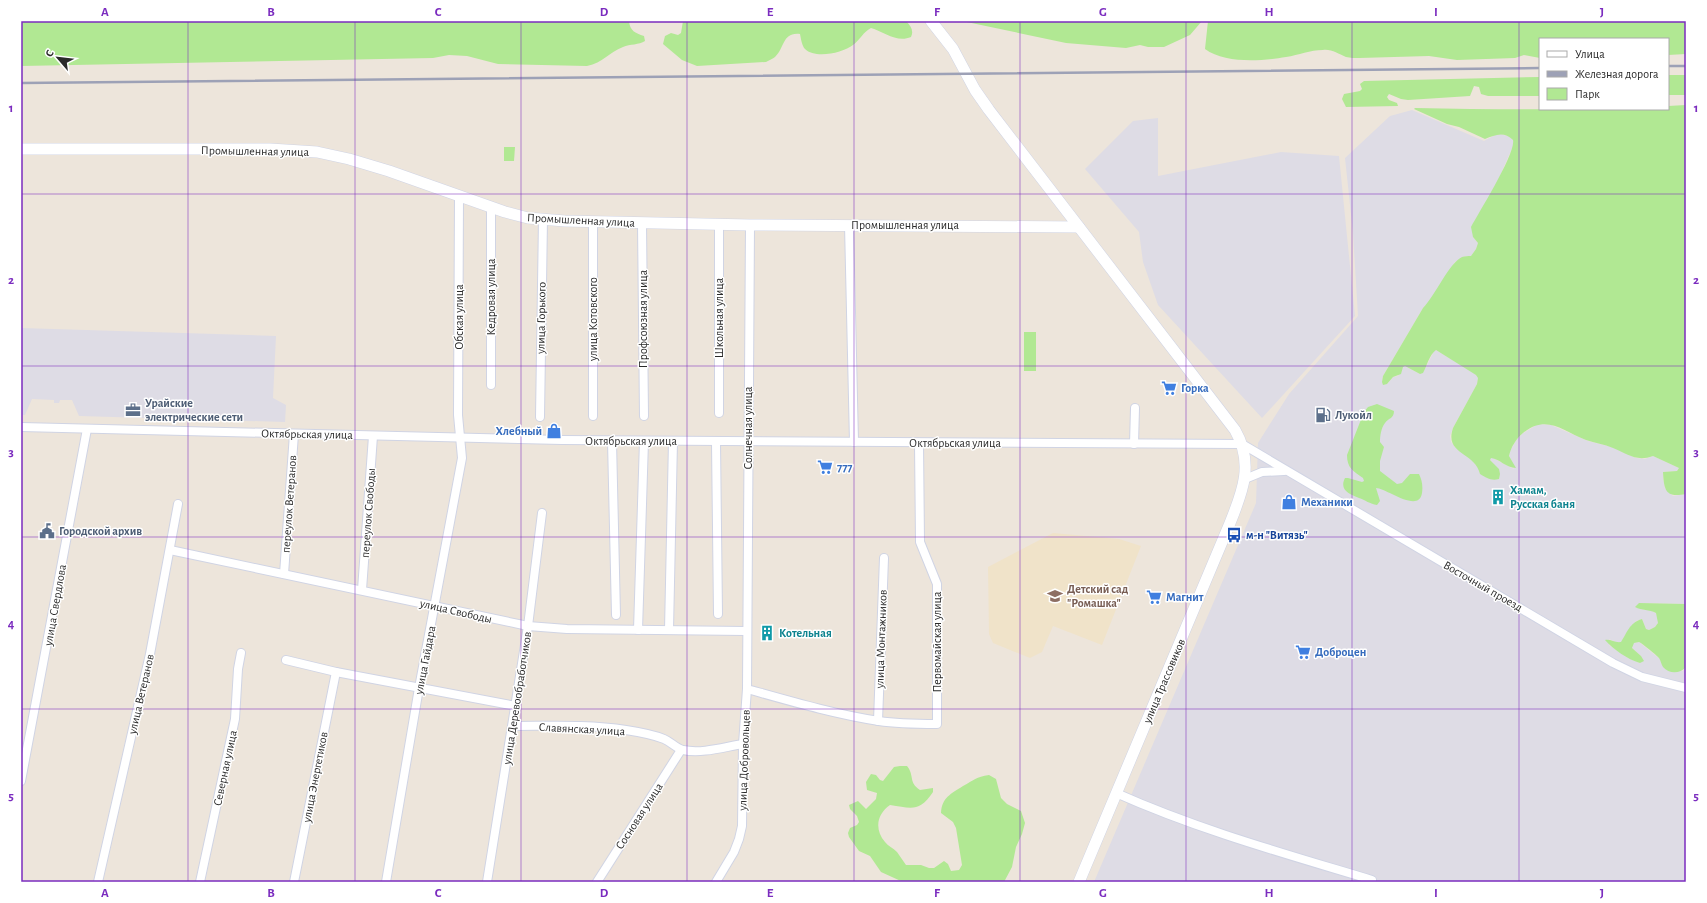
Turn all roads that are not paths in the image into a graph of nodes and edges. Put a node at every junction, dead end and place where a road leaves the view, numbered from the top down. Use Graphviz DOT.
graph roads {
  1 [pos="931,21"];
  2 [pos="21,149"];
  3 [pos="459,197"];
  4 [pos="491,208"];
  5 [pos="543,219"];
  6 [pos="593,222"];
  7 [pos="642,223"];
  8 [pos="719,224"];
  9 [pos="750,225"];
  10 [pos="849,225"];
  11 [pos="1079,227"];
  12 [pos="491,385"];
  13 [pos="1135,408"];
  14 [pos="719,413"];
  15 [pos="593,416"];
  16 [pos="644,416"];
  17 [pos="540,417"];
  18 [pos="21,427"];
  19 [pos="87,429"];
  20 [pos="294,434"];
  21 [pos="373,436"];
  22 [pos="461,438"];
  23 [pos="612,441"];
  24 [pos="644,441"];
  25 [pos="673,441"];
  26 [pos="716,442"];
  27 [pos="748,442"];
  28 [pos="854,442"];
  29 [pos="920,443"];
  30 [pos="1134,444"];
  31 [pos="1242,444"];
  32 [pos="1285,471"];
  33 [pos="1245,479"];
  34 [pos="178,504"];
  35 [pos="542,513"];
  36 [pos="170,550"];
  37 [pos="884,558"];
  38 [pos="284,574"];
  39 [pos="362,590"];
  40 [pos="435,605"];
  41 [pos="718,614"];
  42 [pos="616,615"];
  43 [pos="528,626"];
  44 [pos="638,630"];
  45 [pos="669,630"];
  46 [pos="746,631"];
  47 [pos="241,653"];
  48 [pos="286,660"];
  49 [pos="336,672"];
  50 [pos="419,688"];
  51 [pos="1686,688"];
  52 [pos="747,689"];
  53 [pos="516,706"];
  54 [pos="878,721"];
  55 [pos="513,726"];
  56 [pos="743,744"];
  57 [pos="681,750"];
  58 [pos="21,781"];
  59 [pos="1116,794"];
  60 [pos="1372,880"];
  61 [pos="98,882"];
  62 [pos="200,882"];
  63 [pos="294,882"];
  64 [pos="386,882"];
  65 [pos="487,882"];
  66 [pos="596,882"];
  67 [pos="716,882"];
  68 [pos="1079,882"];
  1 -- 11 [label="street"];
  2 -- 3 [label="street, Промышленная улица"];
  3 -- 4 [label="street, Промышленная улица"];
  3 -- 22 [label="street, Обская улица"];
  4 -- 5 [label="street, Промышленная улица"];
  4 -- 12 [label="street, Кедровая улица"];
  5 -- 6 [label="street, Промышленная улица"];
  5 -- 17 [label="street, улица Горького"];
  6 -- 7 [label="street, Промышленная улица"];
  6 -- 15 [label="street, улица Котовского"];
  7 -- 8 [label="street, Промышленная улица"];
  7 -- 16 [label="street, Профсоюзная улица"];
  8 -- 9 [label="street, Промышленная улица"];
  8 -- 14 [label="street, Школьная улица"];
  9 -- 10 [label="street, Промышленная улица"];
  9 -- 27 [label="street, Солнечная улица"];
  10 -- 11 [label="street, Промышленная улица"];
  10 -- 28 [label="street"];
  11 -- 31 [label="street"];
  13 -- 30 [label="street"];
  18 -- 19 [label="street, Октябрьская улица"];
  19 -- 20 [label="street, Октябрьская улица"];
  19 -- 58 [label="street, улица Свердлова"];
  20 -- 21 [label="street, Октябрьская улица"];
  20 -- 38 [label="street, переулок Ветеранов"];
  21 -- 22 [label="street, Октябрьская улица"];
  21 -- 39 [label="street, переулок Свободы"];
  22 -- 23 [label="street, Октябрьская улица"];
  22 -- 40 [label="street, улица Гайдара"];
  23 -- 24 [label="street, Октябрьская улица"];
  23 -- 42 [label="street"];
  24 -- 25 [label="street, Октябрьская улица"];
  24 -- 44 [label="street"];
  25 -- 26 [label="street, Октябрьская улица"];
  25 -- 45 [label="street"];
  26 -- 27 [label="street, Октябрьская улица"];
  26 -- 41 [label="street"];
  27 -- 28 [label="street, Октябрьская улица"];
  27 -- 46 [label="street, Солнечная улица"];
  28 -- 29 [label="street, Октябрьская улица"];
  29 -- 30 [label="street, Октябрьская улица"];
  29 -- 54 [label="street, Первомайская улица"];
  30 -- 31 [label="street, Октябрьская улица"];
  31 -- 32 [label="street, Восточный проезд"];
  31 -- 33 [label="street, улица Трассовиков"];
  32 -- 33 [label="street"];
  32 -- 51 [label="street, Восточный проезд"];
  33 -- 59 [label="street, улица Трассовиков"];
  34 -- 36 [label="street, улица Ветеранов"];
  35 -- 43 [label="street, улица Деревообработчиков"];
  36 -- 38 [label="street, улица Свободы"];
  36 -- 61 [label="street, улица Ветеранов"];
  37 -- 54 [label="street, улица Монтажников"];
  38 -- 39 [label="street, улица Свободы"];
  39 -- 40 [label="street, улица Свободы"];
  40 -- 43 [label="street, улица Свободы"];
  40 -- 50 [label="street, улица Гайдара"];
  43 -- 44 [label="street, улица Свободы"];
  43 -- 53 [label="street, улица Деревообработчиков"];
  44 -- 45 [label="street, улица Свободы"];
  45 -- 46 [label="street, улица Свободы"];
  46 -- 52 [label="street, улица Добровольцев"];
  47 -- 62 [label="street, Северная улица"];
  48 -- 49 [label="street"];
  49 -- 50 [label="street"];
  49 -- 63 [label="street, улица Энергетиков"];
  50 -- 53 [label="street"];
  50 -- 64 [label="street, улица Гайдара"];
  52 -- 54 [label="street"];
  52 -- 56 [label="street, улица Добровольцев"];
  53 -- 55 [label="street, улица Деревообработчиков"];
  55 -- 57 [label="street, Славянская улица"];
  55 -- 65 [label="street, улица Деревообработчиков"];
  56 -- 57 [label="street"];
  56 -- 67 [label="street, улица Добровольцев"];
  57 -- 66 [label="street, Сосновая улица"];
  59 -- 60 [label="street"];
  59 -- 68 [label="street, улица Трассовиков"];
}
